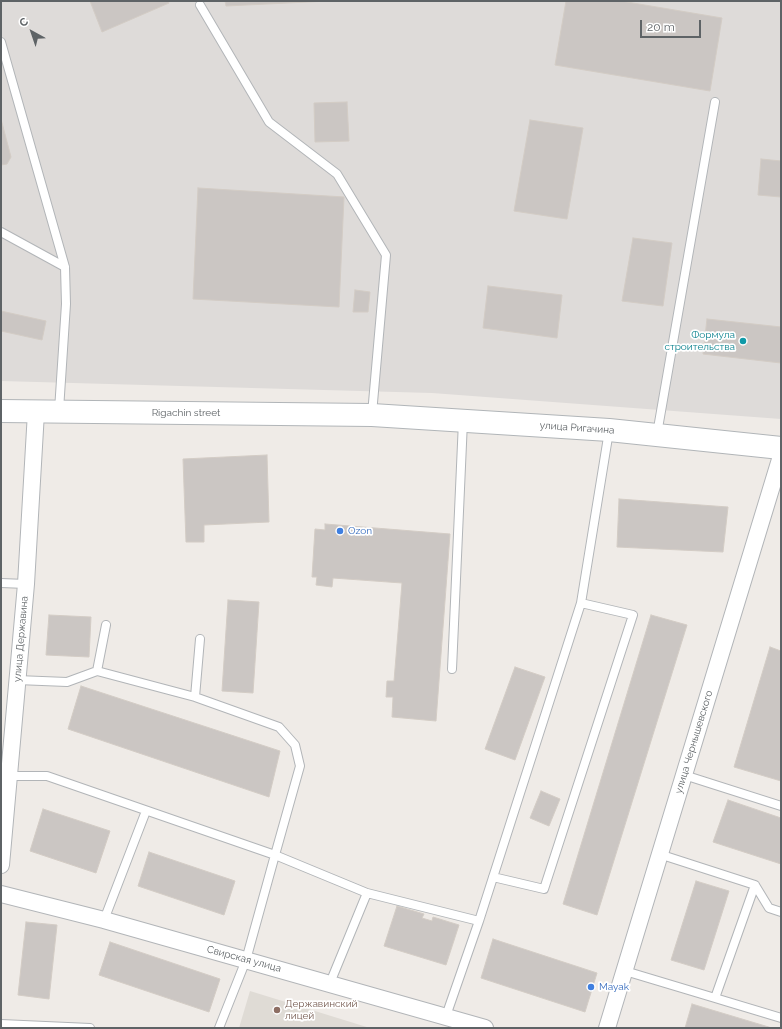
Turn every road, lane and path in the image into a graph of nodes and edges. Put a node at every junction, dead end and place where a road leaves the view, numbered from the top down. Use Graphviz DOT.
graph roads {
  1 [pos="200,5"];
  2 [pos="1,42"];
  3 [pos="715,102"];
  4 [pos="1,232"];
  5 [pos="65,267"];
  6 [pos="1,411"];
  7 [pos="36,412"];
  8 [pos="58,413"];
  9 [pos="372,415"];
  10 [pos="463,421"];
  11 [pos="609,430"];
  12 [pos="656,435"];
  13 [pos="781,448"];
  14 [pos="781,456"];
  15 [pos="1,583"];
  16 [pos="26,584"];
  17 [pos="581,603"];
  18 [pos="106,624"];
  19 [pos="200,639"];
  20 [pos="452,669"];
  21 [pos="97,671"];
  22 [pos="17,680"];
  23 [pos="195,697"];
  24 [pos="684,775"];
  25 [pos="9,776"];
  26 [pos="4,792"];
  27 [pos="781,806"];
  28 [pos="146,811"];
  29 [pos="659,854"];
  30 [pos="275,855"];
  31 [pos="1,865"];
  32 [pos="493,877"];
  33 [pos="755,885"];
  34 [pos="367,893"];
  35 [pos="1,894"];
  36 [pos="781,912"];
  37 [pos="104,920"];
  38 [pos="479,921"];
  39 [pos="246,960"];
  40 [pos="625,971"];
  41 [pos="330,983"];
  42 [pos="715,998"];
  43 [pos="446,1016"];
  44 [pos="781,1018"];
  45 [pos="1,1024"];
  46 [pos="85,1028"];
  47 [pos="219,1028"];
  48 [pos="485,1028"];
  49 [pos="607,1028"];
  1 -- 9 [label="lane"];
  2 -- 5 [label="lane"];
  3 -- 12 [label="lane"];
  4 -- 5 [label="lane"];
  5 -- 8 [label="lane"];
  6 -- 7 [label="main road, Rigachin street"];
  7 -- 8 [label="main road, Rigachin street"];
  7 -- 16 [label="street, улица Державина"];
  8 -- 9 [label="main road, Rigachin street"];
  9 -- 10 [label="main road, улица Ригачина"];
  10 -- 11 [label="main road, улица Ригачина"];
  10 -- 20 [label="lane"];
  11 -- 12 [label="main road, улица Ригачина"];
  11 -- 17 [label="lane"];
  12 -- 13 [label="main road, улица Ригачина"];
  14 -- 24 [label="street, улица Чернышевского"];
  15 -- 16 [label="lane"];
  16 -- 22 [label="street, улица Державина"];
  17 -- 32 [label="lane"];
  17 -- 32 [label="lane"];
  18 -- 21 [label="lane"];
  19 -- 23 [label="lane"];
  21 -- 22 [label="lane"];
  21 -- 23 [label="lane"];
  22 -- 25 [label="street, улица Державина"];
  23 -- 30 [label="lane"];
  24 -- 27 [label="lane"];
  24 -- 29 [label="street, улица Чернышевского"];
  25 -- 26 [label="street, улица Державина"];
  25 -- 28 [label="lane"];
  26 -- 31 [label="street, улица Державина"];
  28 -- 30 [label="lane"];
  28 -- 37 [label="lane"];
  29 -- 33 [label="lane"];
  29 -- 40 [label="street, улица Чернышевского"];
  30 -- 34 [label="lane"];
  30 -- 39 [label="lane"];
  32 -- 38 [label="lane"];
  33 -- 36 [label="lane"];
  33 -- 42 [label="lane"];
  34 -- 38 [label="lane"];
  34 -- 41 [label="lane"];
  35 -- 37 [label="street, Свирская улица"];
  37 -- 39 [label="street, Свирская улица"];
  38 -- 43 [label="lane"];
  39 -- 41 [label="street, Свирская улица"];
  39 -- 47 [label="lane"];
  40 -- 42 [label="lane"];
  40 -- 49 [label="street, улица Чернышевского"];
  41 -- 43 [label="street, Свирская улица"];
  42 -- 44 [label="lane"];
  43 -- 48 [label="street, Свирская улица"];
  45 -- 46 [label="lane"];
}
